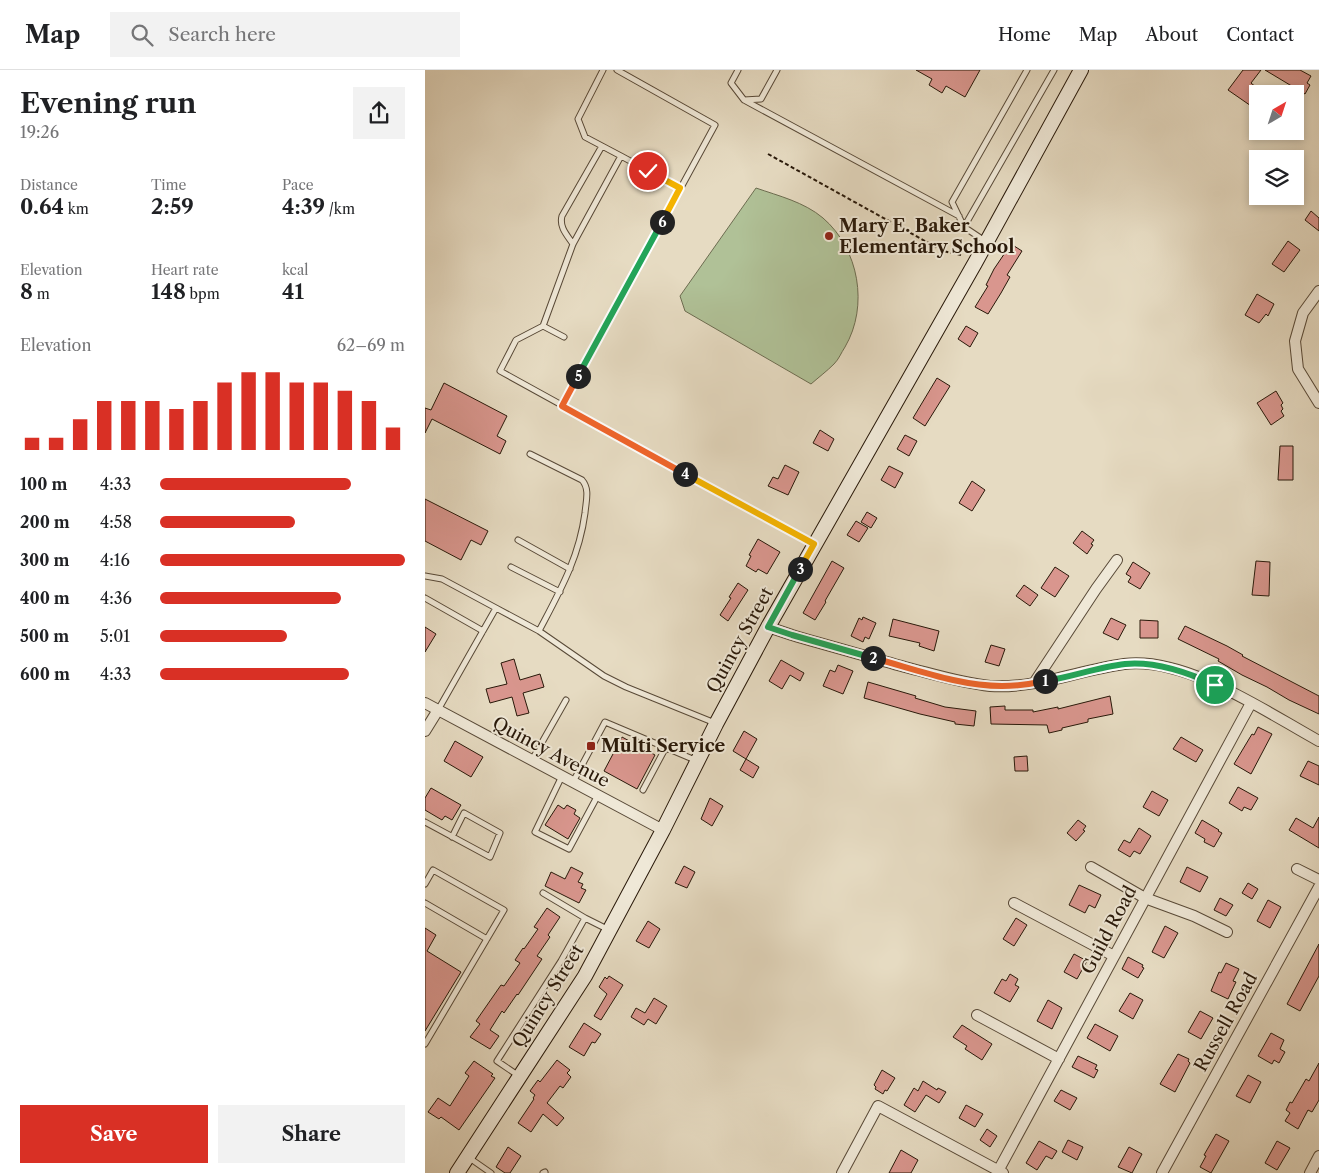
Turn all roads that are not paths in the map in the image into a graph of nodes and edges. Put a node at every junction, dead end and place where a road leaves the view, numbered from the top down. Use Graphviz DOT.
graph roads {
  1 [pos="603,70"];
  2 [pos="617,70"];
  3 [pos="738,70"];
  4 [pos="777,70"];
  5 [pos="1027,70"];
  6 [pos="1054,70"];
  7 [pos="1081,70"];
  8 [pos="744,100"];
  9 [pos="602,146"];
  10 [pos="621,156"];
  11 [pos="680,188"];
  12 [pos="959,216"];
  13 [pos="964,228"];
  14 [pos="987,242"];
  15 [pos="573,244"];
  16 [pos="1319,291"];
  17 [pos="543,326"];
  18 [pos="564,337"];
  19 [pos="1319,403"];
  20 [pos="562,406"];
  21 [pos="530,454"];
  22 [pos="518,540"];
  23 [pos="814,544"];
  24 [pos="1117,560"];
  25 [pos="511,567"];
  26 [pos="571,569"];
  27 [pos="425,576"];
  28 [pos="560,592"];
  29 [pos="425,598"];
  30 [pos="496,608"];
  31 [pos="768,627"];
  32 [pos="483,631"];
  33 [pos="539,631"];
  34 [pos="1034,683"];
  35 [pos="566,700"];
  36 [pos="425,703"];
  37 [pos="1251,703"];
  38 [pos="438,710"];
  39 [pos="716,724"];
  40 [pos="425,731"];
  41 [pos="1319,741"];
  42 [pos="666,747"];
  43 [pos="532,760"];
  44 [pos="697,761"];
  45 [pos="562,776"];
  46 [pos="573,782"];
  47 [pos="643,790"];
  48 [pos="598,795"];
  49 [pos="425,822"];
  50 [pos="663,830"];
  51 [pos="452,837"];
  52 [pos="1091,867"];
  53 [pos="1297,869"];
  54 [pos="1319,880"];
  55 [pos="425,884"];
  56 [pos="1319,887"];
  57 [pos="543,894"];
  58 [pos="1145,898"];
  59 [pos="425,903"];
  60 [pos="1014,903"];
  61 [pos="585,918"];
  62 [pos="610,930"];
  63 [pos="1227,932"];
  64 [pos="487,939"];
  65 [pos="1114,956"];
  66 [pos="977,1015"];
  67 [pos="425,1044"];
  68 [pos="1059,1059"];
  69 [pos="520,1077"];
  70 [pos="1319,1156"];
  71 [pos="467,1157"];
  72 [pos="1000,1172"];
  73 [pos="457,1173"];
  74 [pos="491,1173"];
  75 [pos="842,1173"];
  76 [pos="1162,1173"];
  77 [pos="1310,1173"];
  1 -- 9 [label="lane"];
  2 -- 11 [label="lane"];
  3 -- 8 [label="lane"];
  4 -- 8 [label="lane"];
  5 -- 12 [label="lane"];
  6 -- 13 [label="lane"];
  7 -- 14 [label="main road, Quincy Street"];
  8 -- 12 [label="lane"];
  9 -- 10 [label="lane"];
  9 -- 15 [label="lane"];
  10 -- 11 [label="lane"];
  10 -- 15 [label="lane"];
  11 -- 20 [label="lane"];
  12 -- 13 [label="lane"];
  13 -- 14 [label="lane"];
  14 -- 23 [label="main road, Quincy Street"];
  15 -- 17 [label="lane"];
  16 -- 19 [label="street"];
  17 -- 18 [label="lane"];
  17 -- 20 [label="lane"];
  20 -- 23 [label="lane"];
  21 -- 26 [label="lane"];
  22 -- 26 [label="lane"];
  23 -- 31 [label="main road, Quincy Street"];
  24 -- 34 [label="street"];
  25 -- 28 [label="lane"];
  26 -- 28 [label="lane"];
  27 -- 30 [label="lane"];
  28 -- 33 [label="lane"];
  29 -- 32 [label="lane"];
  30 -- 32 [label="lane"];
  30 -- 33 [label="lane"];
  31 -- 34 [label="street"];
  31 -- 39 [label="main road, Quincy Street"];
  32 -- 38 [label="lane"];
  33 -- 39 [label="lane"];
  34 -- 37 [label="street"];
  35 -- 43 [label="lane"];
  36 -- 38 [label="street, Quincy Avenue"];
  37 -- 41 [label="street"];
  37 -- 58 [label="street, Guild Road"];
  38 -- 40 [label="street"];
  38 -- 43 [label="street, Quincy Avenue"];
  39 -- 44 [label="main road, Quincy Street"];
  42 -- 44 [label="lane"];
  42 -- 46 [label="lane"];
  42 -- 47 [label="lane"];
  43 -- 45 [label="street, Quincy Avenue"];
  44 -- 50 [label="main road, Quincy Street"];
  45 -- 46 [label="street, Quincy Avenue"];
  45 -- 48 [label="lane"];
  46 -- 48 [label="street, Quincy Avenue"];
  48 -- 50 [label="street, Quincy Avenue"];
  49 -- 51 [label="lane"];
  50 -- 62 [label="main road, Quincy Street"];
  51 -- 51 [label="lane"];
  52 -- 58 [label="street"];
  53 -- 54 [label="street"];
  55 -- 64 [label="lane"];
  56 -- 76 [label="street, Russell Road"];
  57 -- 61 [label="lane"];
  58 -- 63 [label="street"];
  58 -- 65 [label="street, Guild Road"];
  59 -- 64 [label="lane"];
  60 -- 65 [label="street"];
  61 -- 62 [label="lane"];
  61 -- 69 [label="lane"];
  62 -- 69 [label="main road, Quincy Street"];
  64 -- 67 [label="lane"];
  65 -- 68 [label="street, Guild Road"];
  66 -- 68 [label="street"];
  68 -- 72 [label="street, Guild Road"];
  69 -- 71 [label="main road, Quincy Street"];
  70 -- 77 [label="street"];
  71 -- 73 [label="main road, Quincy Street"];
  71 -- 74 [label="lane"];
  72 -- 75 [label="street"];
}
